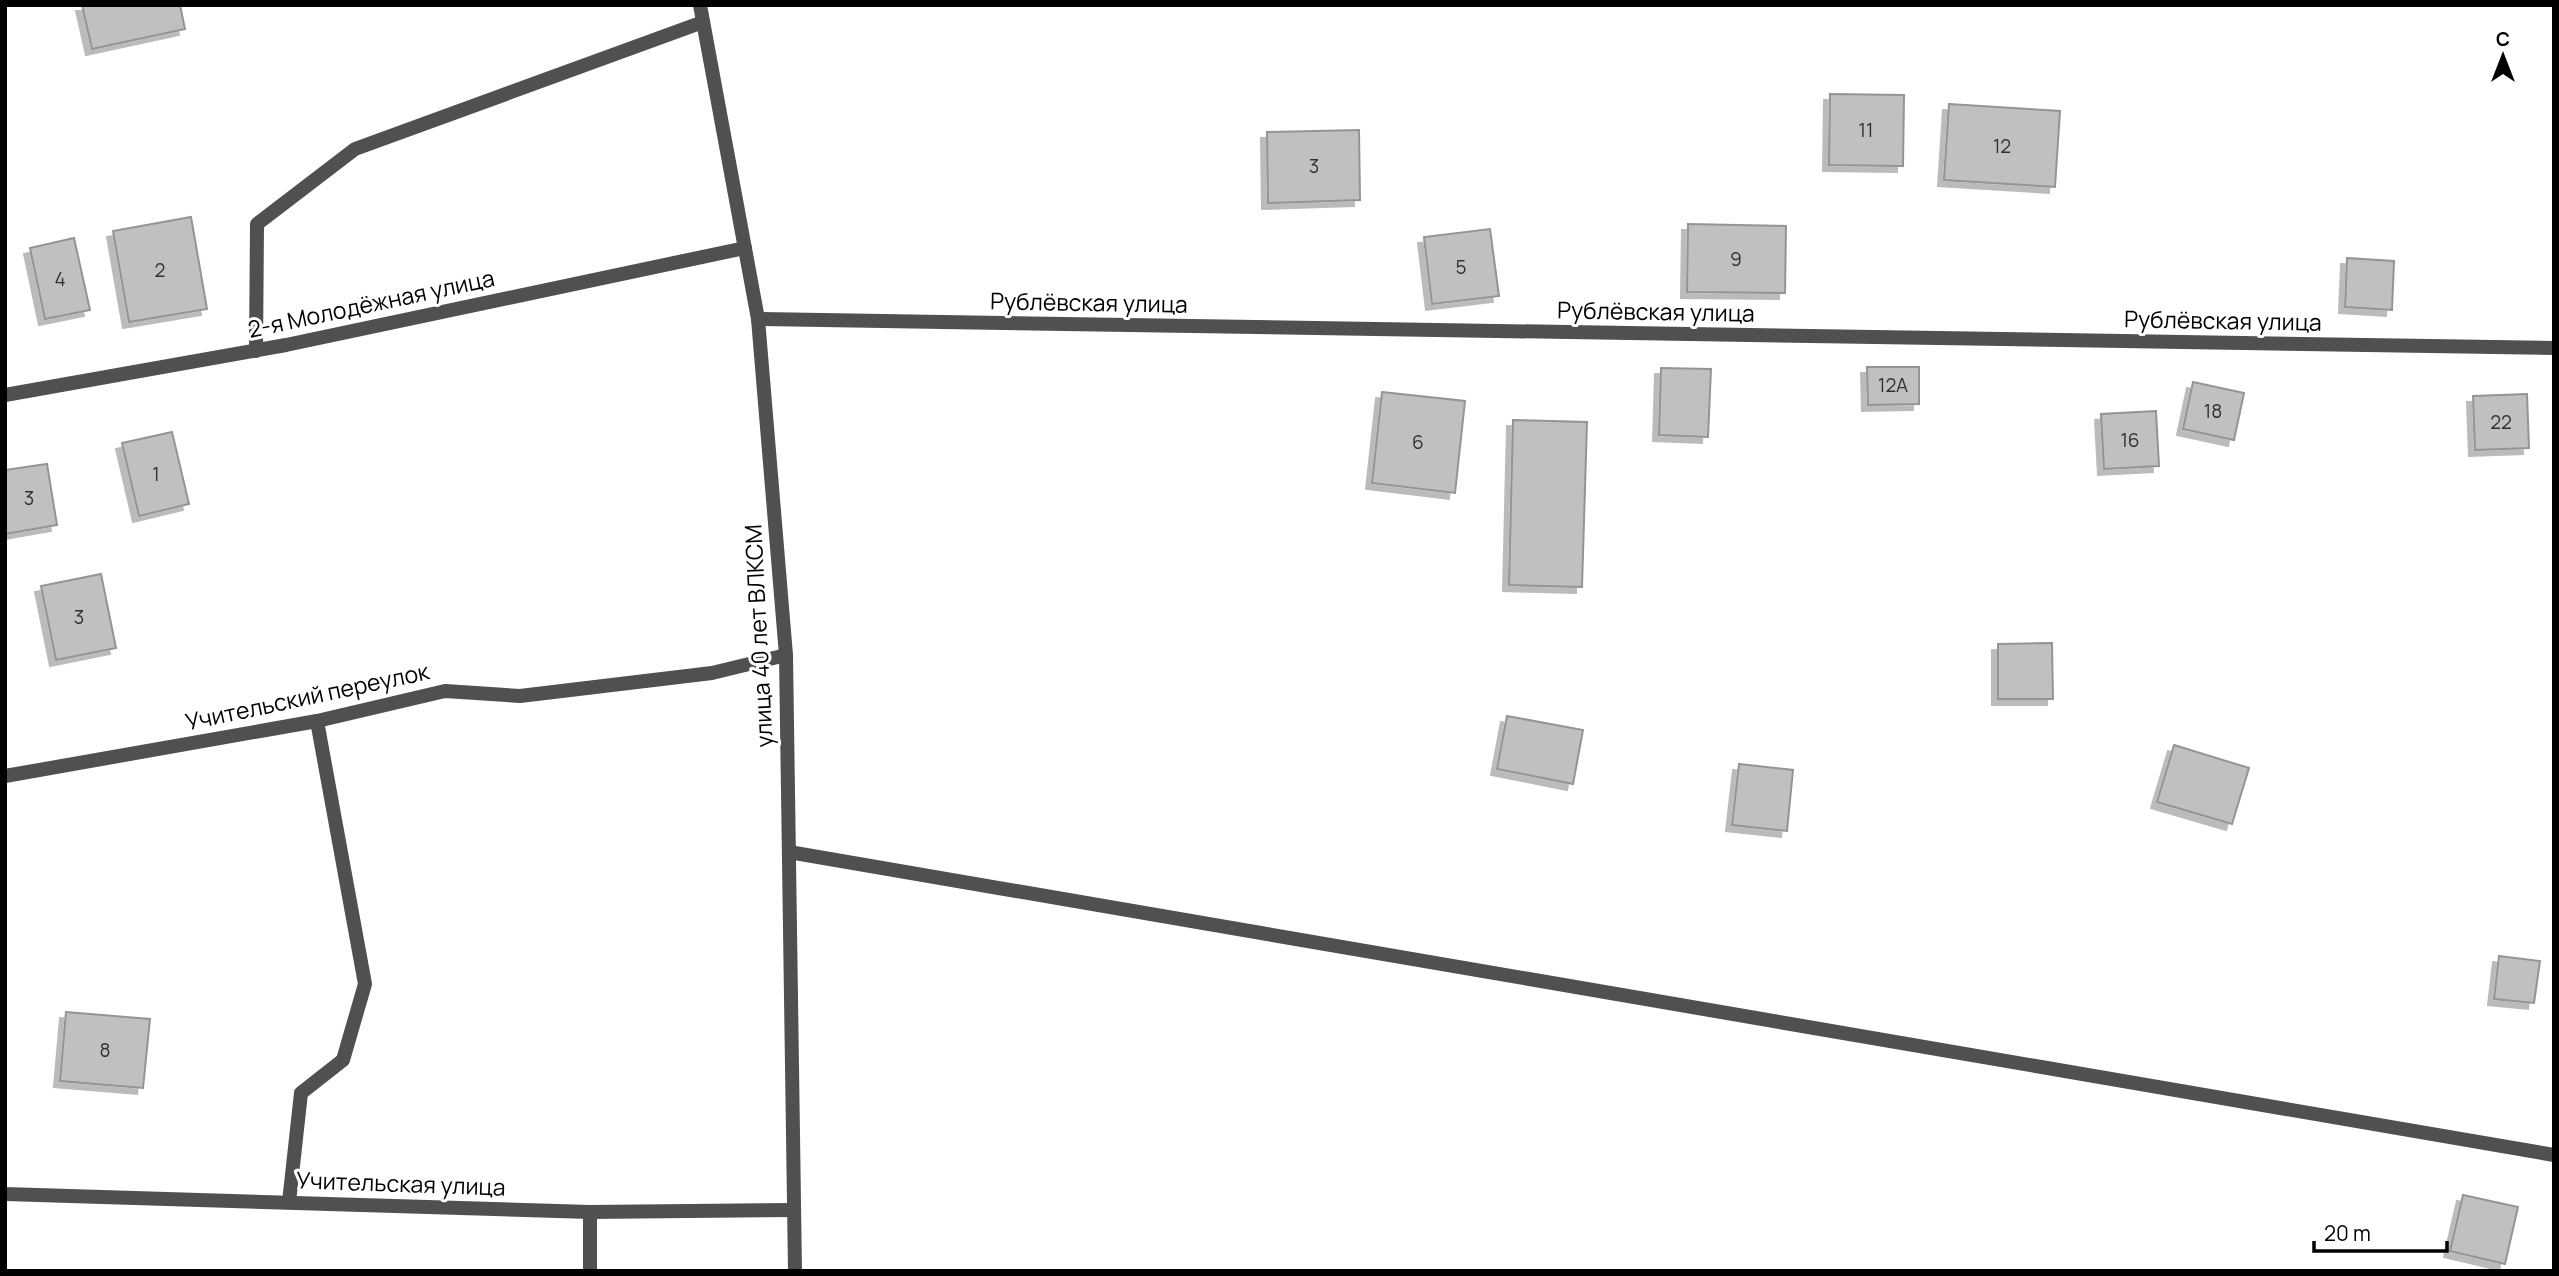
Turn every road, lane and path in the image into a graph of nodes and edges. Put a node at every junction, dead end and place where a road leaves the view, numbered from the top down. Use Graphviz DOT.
graph roads {
  1 [pos="700,5"];
  2 [pos="703,22"];
  3 [pos="745,248"];
  4 [pos="758,319"];
  5 [pos="2554,348"];
  6 [pos="256,351"];
  7 [pos="5,395"];
  8 [pos="786,655"];
  9 [pos="317,721"];
  10 [pos="5,776"];
  11 [pos="789,852"];
  12 [pos="2554,1155"];
  13 [pos="5,1194"];
  14 [pos="289,1202"];
  15 [pos="794,1209"];
  16 [pos="590,1212"];
  17 [pos="590,1271"];
  18 [pos="795,1271"];
  1 -- 2 [label="street, улица 40 лет ВЛКСМ"];
  2 -- 3 [label="street, улица 40 лет ВЛКСМ"];
  2 -- 6 [label="street"];
  3 -- 4 [label="street, улица 40 лет ВЛКСМ"];
  3 -- 6 [label="street, 2-я Молодёжная улица"];
  4 -- 5 [label="street, Рублёвская улица"];
  4 -- 8 [label="street, улица 40 лет ВЛКСМ"];
  6 -- 7 [label="street, 2-я Молодёжная улица"];
  8 -- 9 [label="street, Учительский переулок"];
  8 -- 11 [label="street, улица 40 лет ВЛКСМ"];
  9 -- 10 [label="street, Учительский переулок"];
  9 -- 14 [label="street"];
  11 -- 12 [label="street"];
  11 -- 15 [label="street, улица 40 лет ВЛКСМ"];
  13 -- 14 [label="street, Учительская улица"];
  14 -- 16 [label="street, Учительская улица"];
  15 -- 16 [label="street, Учительская улица"];
  15 -- 18 [label="street, улица 40 лет ВЛКСМ"];
  16 -- 17 [label="street"];
}
